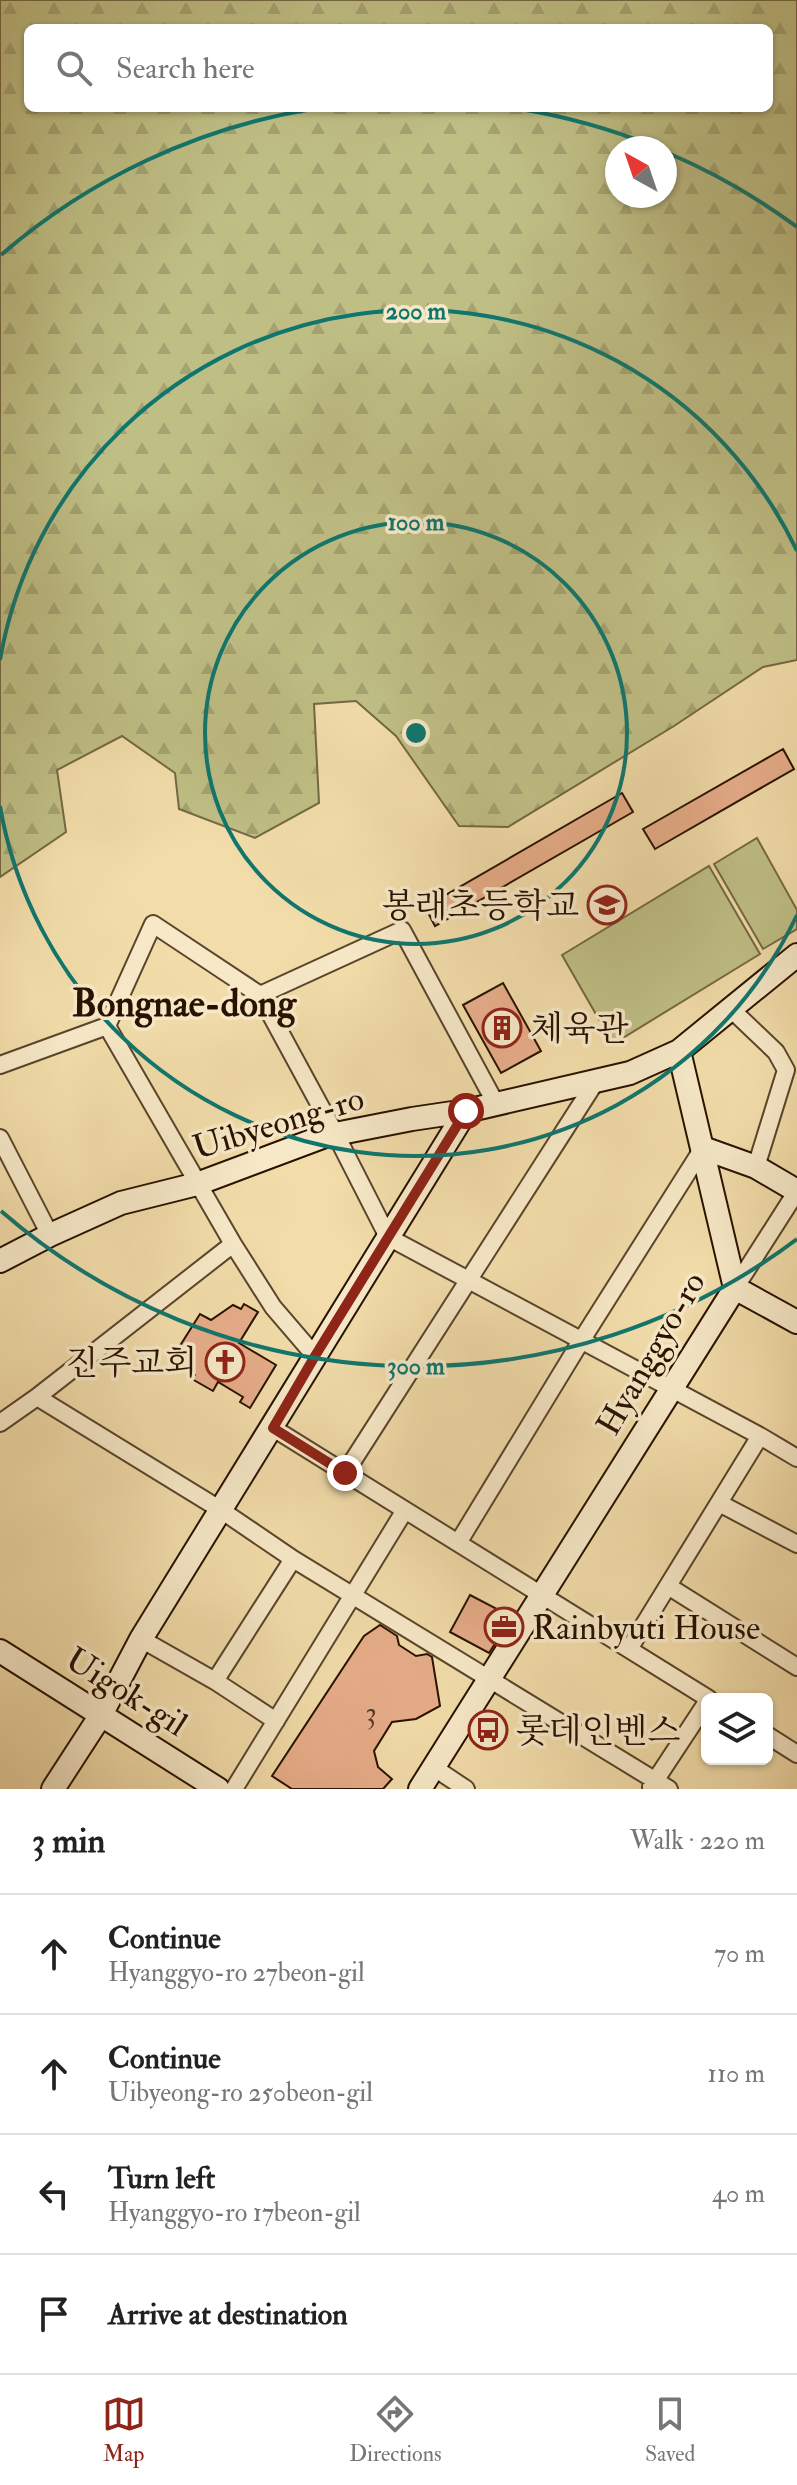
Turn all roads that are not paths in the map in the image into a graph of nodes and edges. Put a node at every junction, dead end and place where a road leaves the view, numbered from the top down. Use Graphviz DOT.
graph roads {
  1 [pos="797,955"];
  2 [pos="260,995"];
  3 [pos="732,1010"];
  4 [pos="107,1026"];
  5 [pos="679,1051"];
  6 [pos="0,1065"];
  7 [pos="596,1081"];
  8 [pos="496,1104"];
  9 [pos="466,1111"];
  10 [pos="336,1135"];
  11 [pos="0,1138"];
  12 [pos="703,1148"];
  13 [pos="756,1167"];
  14 [pos="197,1184"];
  15 [pos="797,1191"];
  16 [pos="50,1235"];
  17 [pos="388,1237"];
  18 [pos="233,1244"];
  19 [pos="0,1261"];
  20 [pos="467,1280"];
  21 [pos="735,1288"];
  22 [pos="797,1322"];
  23 [pos="581,1341"];
  24 [pos="315,1356"];
  25 [pos="672,1389"];
  26 [pos="37,1397"];
  27 [pos="0,1422"];
  28 [pos="273,1428"];
  29 [pos="760,1436"];
  30 [pos="797,1458"];
  31 [pos="345,1473"];
  32 [pos="719,1503"];
  33 [pos="221,1510"];
  34 [pos="405,1510"];
  35 [pos="458,1543"];
  36 [pos="797,1544"];
  37 [pos="293,1559"];
  38 [pos="668,1586"];
  39 [pos="355,1595"];
  40 [pos="542,1595"];
  41 [pos="141,1639"];
  42 [pos="629,1649"];
  43 [pos="0,1651"];
  44 [pos="797,1667"];
  45 [pos="490,1677"];
  46 [pos="215,1681"];
  47 [pos="701,1695"];
  48 [pos="701,1712"];
  49 [pos="101,1715"];
  50 [pos="276,1721"];
  51 [pos="773,1739"];
  52 [pos="797,1754"];
  53 [pos="433,1767"];
  54 [pos="658,1786"];
  55 [pos="53,1789"];
  56 [pos="218,1789"];
  57 [pos="234,1789"];
  58 [pos="420,1789"];
  59 [pos="466,1789"];
  1 -- 3 [label="street"];
  2 -- 4 [label="street"];
  2 -- 8 [label="street"];
  2 -- 10 [label="street"];
  3 -- 5 [label="street"];
  3 -- 13 [label="street"];
  4 -- 6 [label="street"];
  4 -- 14 [label="street"];
  5 -- 7 [label="street, Uibyeong-ro"];
  5 -- 12 [label="street, Hyanggyo-ro"];
  7 -- 8 [label="street, Uibyeong-ro"];
  7 -- 20 [label="street"];
  8 -- 9 [label="street, Uibyeong-ro"];
  9 -- 10 [label="street, Uibyeong-ro"];
  9 -- 17 [label="street"];
  10 -- 14 [label="street, Uibyeong-ro"];
  10 -- 17 [label="street"];
  11 -- 16 [label="street"];
  12 -- 13 [label="street"];
  12 -- 21 [label="street, Hyanggyo-ro"];
  12 -- 23 [label="street"];
  13 -- 15 [label="street"];
  14 -- 16 [label="street, Uibyeong-ro"];
  14 -- 18 [label="street"];
  15 -- 21 [label="street"];
  16 -- 19 [label="street, Uibyeong-ro"];
  17 -- 20 [label="street"];
  17 -- 24 [label="street"];
  18 -- 24 [label="street"];
  18 -- 26 [label="street"];
  20 -- 23 [label="street"];
  20 -- 31 [label="street"];
  21 -- 22 [label="street"];
  21 -- 25 [label="street, Hyanggyo-ro"];
  23 -- 25 [label="street"];
  23 -- 35 [label="street"];
  24 -- 28 [label="street"];
  25 -- 29 [label="street"];
  25 -- 40 [label="street, Hyanggyo-ro"];
  26 -- 27 [label="street"];
  26 -- 33 [label="street"];
  28 -- 31 [label="street"];
  28 -- 33 [label="street"];
  29 -- 30 [label="street"];
  29 -- 32 [label="street"];
  31 -- 34 [label="street"];
  32 -- 36 [label="street"];
  32 -- 38 [label="street"];
  33 -- 37 [label="street"];
  33 -- 41 [label="street"];
  34 -- 35 [label="street"];
  34 -- 39 [label="street"];
  35 -- 40 [label="street"];
  37 -- 39 [label="street"];
  37 -- 46 [label="street"];
  38 -- 42 [label="street"];
  38 -- 44 [label="street"];
  39 -- 45 [label="street"];
  39 -- 50 [label="street"];
  40 -- 42 [label="street"];
  40 -- 45 [label="street, Hyanggyo-ro"];
  41 -- 46 [label="street"];
  41 -- 49 [label="street"];
  42 -- 47 [label="street"];
  43 -- 49 [label="street, Uigok-gil"];
  45 -- 53 [label="street, Hyanggyo-ro"];
  45 -- 54 [label="street"];
  46 -- 50 [label="street"];
  48 -- 54 [label="street"];
  49 -- 55 [label="street"];
  49 -- 56 [label="street, Uigok-gil"];
  50 -- 57 [label="street"];
  51 -- 52 [label="street"];
  53 -- 58 [label="street, Hyanggyo-ro"];
  53 -- 59 [label="street"];
}
